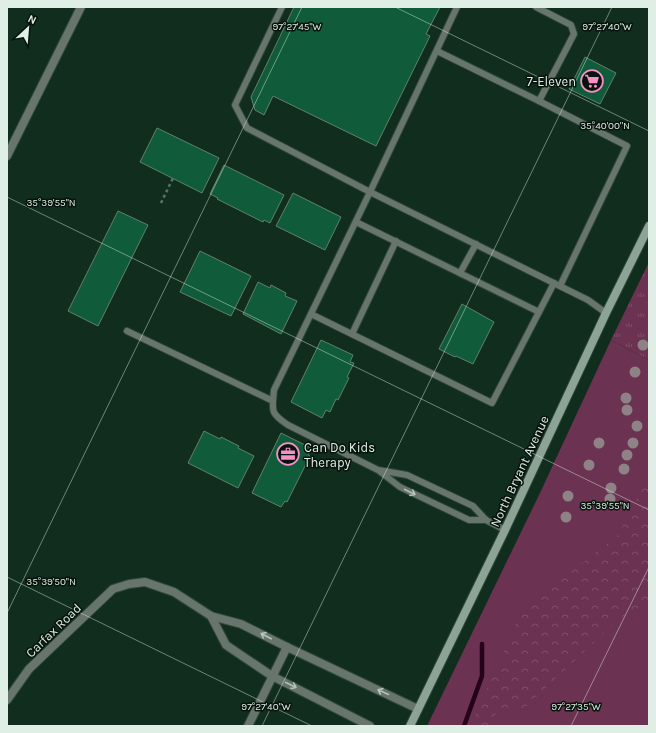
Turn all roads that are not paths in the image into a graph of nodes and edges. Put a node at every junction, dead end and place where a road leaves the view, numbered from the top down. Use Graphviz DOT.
graph roads {
  1 [pos="81,7"];
  2 [pos="282,7"];
  3 [pos="457,7"];
  4 [pos="536,7"];
  5 [pos="437,51"];
  6 [pos="539,101"];
  7 [pos="7,156"];
  8 [pos="370,192"];
  9 [pos="356,222"];
  10 [pos="648,231"];
  11 [pos="396,241"];
  12 [pos="476,244"];
  13 [pos="460,273"];
  14 [pos="557,284"];
  15 [pos="539,312"];
  16 [pos="606,313"];
  17 [pos="311,314"];
  18 [pos="127,331"];
  19 [pos="352,334"];
  20 [pos="273,401"];
  21 [pos="378,470"];
  22 [pos="486,520"];
  23 [pos="504,530"];
  24 [pos="211,616"];
  25 [pos="287,647"];
  26 [pos="272,676"];
  27 [pos="7,700"];
  28 [pos="418,708"];
  29 [pos="248,726"];
  30 [pos="370,726"];
  31 [pos="410,726"];
  1 -- 7 [label="street"];
  2 -- 8 [label="lane"];
  3 -- 5 [label="lane"];
  4 -- 6 [label="lane"];
  5 -- 6 [label="lane"];
  5 -- 8 [label="lane"];
  6 -- 14 [label="lane"];
  8 -- 9 [label="lane"];
  8 -- 12 [label="lane"];
  9 -- 11 [label="lane"];
  9 -- 17 [label="lane"];
  10 -- 16 [label="main road, North Bryant Avenue"];
  11 -- 13 [label="lane"];
  11 -- 19 [label="lane"];
  12 -- 13 [label="lane"];
  12 -- 14 [label="lane"];
  13 -- 15 [label="lane"];
  14 -- 15 [label="lane"];
  14 -- 16 [label="lane"];
  15 -- 19 [label="lane"];
  16 -- 23 [label="main road, North Bryant Avenue"];
  17 -- 19 [label="lane"];
  17 -- 20 [label="lane"];
  18 -- 20 [label="lane"];
  20 -- 21 [label="lane"];
  21 -- 22 [label="lane, one-way"];
  21 -- 22 [label="lane"];
  22 -- 23 [label="lane"];
  23 -- 28 [label="main road, North Bryant Avenue"];
  25 -- 24 [label="street, Carfax Road, one-way"];
  24 -- 26 [label="street, Carfax Road"];
  24 -- 27 [label="street, Carfax Road"];
  25 -- 26 [label="street"];
  28 -- 25 [label="street, Carfax Road, one-way"];
  26 -- 29 [label="street"];
  26 -- 30 [label="street, Carfax Road, one-way"];
  28 -- 31 [label="main road, North Bryant Avenue"];
}
